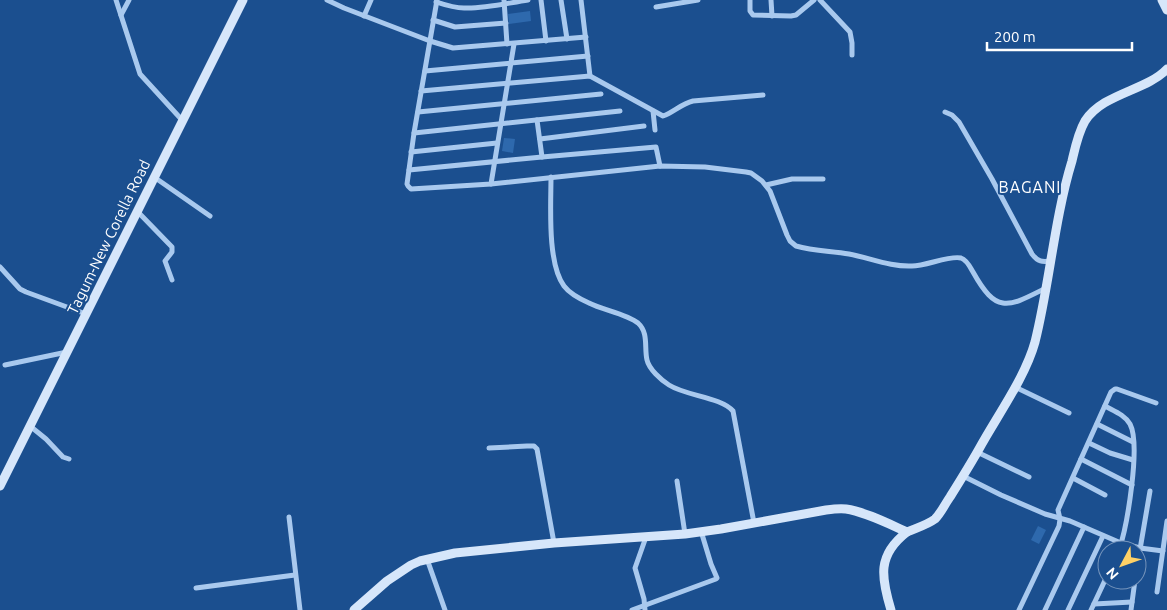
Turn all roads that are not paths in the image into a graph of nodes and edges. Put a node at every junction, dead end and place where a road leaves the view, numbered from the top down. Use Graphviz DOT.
graph roads {
  1 [pos="116,0"];
  2 [pos="129,0"];
  3 [pos="242,0"];
  4 [pos="327,0"];
  5 [pos="371,0"];
  6 [pos="455,0"];
  7 [pos="478,0"];
  8 [pos="523,0"];
  9 [pos="528,0"];
  10 [pos="541,0"];
  11 [pos="561,0"];
  12 [pos="581,0"];
  13 [pos="698,0"];
  14 [pos="750,0"];
  15 [pos="771,0"];
  16 [pos="814,0"];
  17 [pos="820,0"];
  18 [pos="1162,0"];
  19 [pos="436,1"];
  20 [pos="504,2"];
  21 [pos="453,7"];
  22 [pos="476,7"];
  23 [pos="656,7"];
  24 [pos="1167,10"];
  25 [pos="121,16"];
  26 [pos="364,16"];
  27 [pos="772,16"];
  28 [pos="433,20"];
  29 [pos="506,23"];
  30 [pos="586,37"];
  31 [pos="567,39"];
  32 [pos="430,41"];
  33 [pos="546,41"];
  34 [pos="507,44"];
  35 [pos="514,44"];
  36 [pos="852,55"];
  37 [pos="588,56"];
  38 [pos="510,64"];
  39 [pos="1167,69"];
  40 [pos="425,71"];
  41 [pos="590,76"];
  42 [pos="507,83"];
  43 [pos="421,91"];
  44 [pos="601,94"];
  45 [pos="763,95"];
  46 [pos="504,103"];
  47 [pos="620,111"];
  48 [pos="653,111"];
  49 [pos="418,112"];
  50 [pos="945,112"];
  51 [pos="182,120"];
  52 [pos="537,120"];
  53 [pos="500,124"];
  54 [pos="644,126"];
  55 [pos="655,130"];
  56 [pos="414,133"];
  57 [pos="540,139"];
  58 [pos="497,142"];
  59 [pos="411,152"];
  60 [pos="542,157"];
  61 [pos="494,162"];
  62 [pos="660,166"];
  63 [pos="409,170"];
  64 [pos="154,176"];
  65 [pos="551,177"];
  66 [pos="823,179"];
  67 [pos="491,184"];
  68 [pos="766,185"];
  69 [pos="137,210"];
  70 [pos="210,216"];
  71 [pos="1051,261"];
  72 [pos="0,268"];
  73 [pos="172,280"];
  74 [pos="1047,288"];
  75 [pos="86,314"];
  76 [pos="67,352"];
  77 [pos="5,365"];
  78 [pos="1015,387"];
  79 [pos="1156,403"];
  80 [pos="1106,406"];
  81 [pos="1069,413"];
  82 [pos="1097,424"];
  83 [pos="30,426"];
  84 [pos="1133,442"];
  85 [pos="1089,443"];
  86 [pos="489,448"];
  87 [pos="977,452"];
  88 [pos="1081,459"];
  89 [pos="69,460"];
  90 [pos="1133,460"];
  91 [pos="963,476"];
  92 [pos="1029,477"];
  93 [pos="1073,478"];
  94 [pos="677,481"];
  95 [pos="1132,484"];
  96 [pos="0,486"];
  97 [pos="1150,491"];
  98 [pos="1105,495"];
  99 [pos="288,517"];
  100 [pos="1060,519"];
  101 [pos="1167,521"];
  102 [pos="754,523"];
  103 [pos="1084,527"];
  104 [pos="701,531"];
  105 [pos="907,532"];
  106 [pos="685,534"];
  107 [pos="646,536"];
  108 [pos="1103,536"];
  109 [pos="1113,540"];
  110 [pos="1122,540"];
  111 [pos="1141,540"];
  112 [pos="554,543"];
  113 [pos="1147,549"];
  114 [pos="1163,551"];
  115 [pos="427,559"];
  116 [pos="295,575"];
  117 [pos="196,588"];
  118 [pos="1100,590"];
  119 [pos="1134,590"];
  120 [pos="1157,592"];
  121 [pos="1132,602"];
  122 [pos="1092,607"];
  123 [pos="644,608"];
  124 [pos="888,608"];
  125 [pos="300,610"];
  126 [pos="354,610"];
  127 [pos="445,610"];
  128 [pos="632,610"];
  129 [pos="1019,610"];
  130 [pos="1045,610"];
  131 [pos="1068,610"];
  132 [pos="1131,610"];
  1 -- 25 [label="street"];
  2 -- 25 [label="street"];
  3 -- 51 [label="street, Tagum-New Corella Road"];
  4 -- 26 [label="street"];
  5 -- 26 [label="street"];
  6 -- 21 [label="street"];
  7 -- 22 [label="street"];
  8 -- 9 [label="street"];
  8 -- 20 [label="street"];
  10 -- 33 [label="street"];
  11 -- 31 [label="street"];
  12 -- 30 [label="street"];
  13 -- 23 [label="street"];
  14 -- 27 [label="street"];
  15 -- 27 [label="street"];
  16 -- 27 [label="street"];
  17 -- 36 [label="street"];
  18 -- 24 [label="street"];
  19 -- 21 [label="street"];
  19 -- 28 [label="street"];
  20 -- 22 [label="street"];
  20 -- 29 [label="street"];
  21 -- 22 [label="street"];
  25 -- 51 [label="street"];
  26 -- 32 [label="street"];
  28 -- 29 [label="street"];
  28 -- 32 [label="street"];
  29 -- 34 [label="street"];
  30 -- 31 [label="street"];
  30 -- 37 [label="street"];
  31 -- 33 [label="street"];
  32 -- 34 [label="street"];
  32 -- 40 [label="street"];
  33 -- 35 [label="street"];
  34 -- 35 [label="street"];
  35 -- 38 [label="street"];
  37 -- 38 [label="street"];
  37 -- 41 [label="street"];
  38 -- 40 [label="street"];
  38 -- 42 [label="street"];
  39 -- 71 [label="street"];
  40 -- 43 [label="street"];
  41 -- 42 [label="street"];
  41 -- 48 [label="street"];
  42 -- 43 [label="street"];
  42 -- 46 [label="street"];
  43 -- 49 [label="street"];
  44 -- 46 [label="street"];
  45 -- 48 [label="street"];
  46 -- 49 [label="street"];
  46 -- 53 [label="street"];
  47 -- 52 [label="street"];
  48 -- 55 [label="street"];
  49 -- 56 [label="street"];
  50 -- 71 [label="street"];
  51 -- 64 [label="street, Tagum-New Corella Road"];
  52 -- 53 [label="street"];
  52 -- 57 [label="street"];
  53 -- 56 [label="street"];
  53 -- 58 [label="street"];
  54 -- 57 [label="street"];
  56 -- 59 [label="street"];
  57 -- 60 [label="street"];
  58 -- 59 [label="street"];
  58 -- 61 [label="street"];
  59 -- 63 [label="street"];
  60 -- 61 [label="street"];
  60 -- 62 [label="street"];
  61 -- 63 [label="street"];
  61 -- 67 [label="street"];
  62 -- 65 [label="street"];
  62 -- 68 [label="street"];
  63 -- 67 [label="street"];
  64 -- 69 [label="street, Tagum-New Corella Road"];
  64 -- 70 [label="street"];
  65 -- 67 [label="street"];
  65 -- 102 [label="street"];
  66 -- 68 [label="street"];
  68 -- 74 [label="street"];
  69 -- 73 [label="street"];
  69 -- 75 [label="street, Tagum-New Corella Road"];
  71 -- 74 [label="street"];
  72 -- 75 [label="street"];
  74 -- 78 [label="street"];
  75 -- 76 [label="street, Tagum-New Corella Road"];
  76 -- 77 [label="street"];
  76 -- 83 [label="street, Tagum-New Corella Road"];
  78 -- 81 [label="street"];
  78 -- 87 [label="street"];
  79 -- 80 [label="street"];
  80 -- 82 [label="street"];
  80 -- 84 [label="street"];
  82 -- 84 [label="street"];
  82 -- 85 [label="street"];
  83 -- 89 [label="street"];
  83 -- 96 [label="street, Tagum-New Corella Road"];
  84 -- 90 [label="street"];
  85 -- 88 [label="street"];
  85 -- 90 [label="street"];
  86 -- 112 [label="street"];
  87 -- 91 [label="street"];
  87 -- 92 [label="street"];
  88 -- 93 [label="street"];
  88 -- 95 [label="street"];
  90 -- 95 [label="street"];
  91 -- 100 [label="street"];
  91 -- 105 [label="street"];
  93 -- 98 [label="street"];
  93 -- 100 [label="street"];
  94 -- 106 [label="street"];
  95 -- 110 [label="street"];
  97 -- 111 [label="street"];
  99 -- 116 [label="street"];
  100 -- 103 [label="street"];
  100 -- 129 [label="street"];
  101 -- 114 [label="street"];
  102 -- 104 [label="street"];
  102 -- 105 [label="street"];
  103 -- 108 [label="street"];
  103 -- 130 [label="street"];
  104 -- 106 [label="street"];
  104 -- 123 [label="street"];
  105 -- 124 [label="street"];
  106 -- 107 [label="street"];
  107 -- 112 [label="street"];
  107 -- 123 [label="street"];
  108 -- 109 [label="street"];
  108 -- 131 [label="street"];
  112 -- 115 [label="street"];
  113 -- 114 [label="street"];
  114 -- 120 [label="street"];
  115 -- 126 [label="street"];
  115 -- 127 [label="street"];
  116 -- 117 [label="street"];
  116 -- 125 [label="street"];
  118 -- 122 [label="street"];
  119 -- 121 [label="street"];
  121 -- 122 [label="street"];
  121 -- 132 [label="street"];
  123 -- 128 [label="street"];
}
